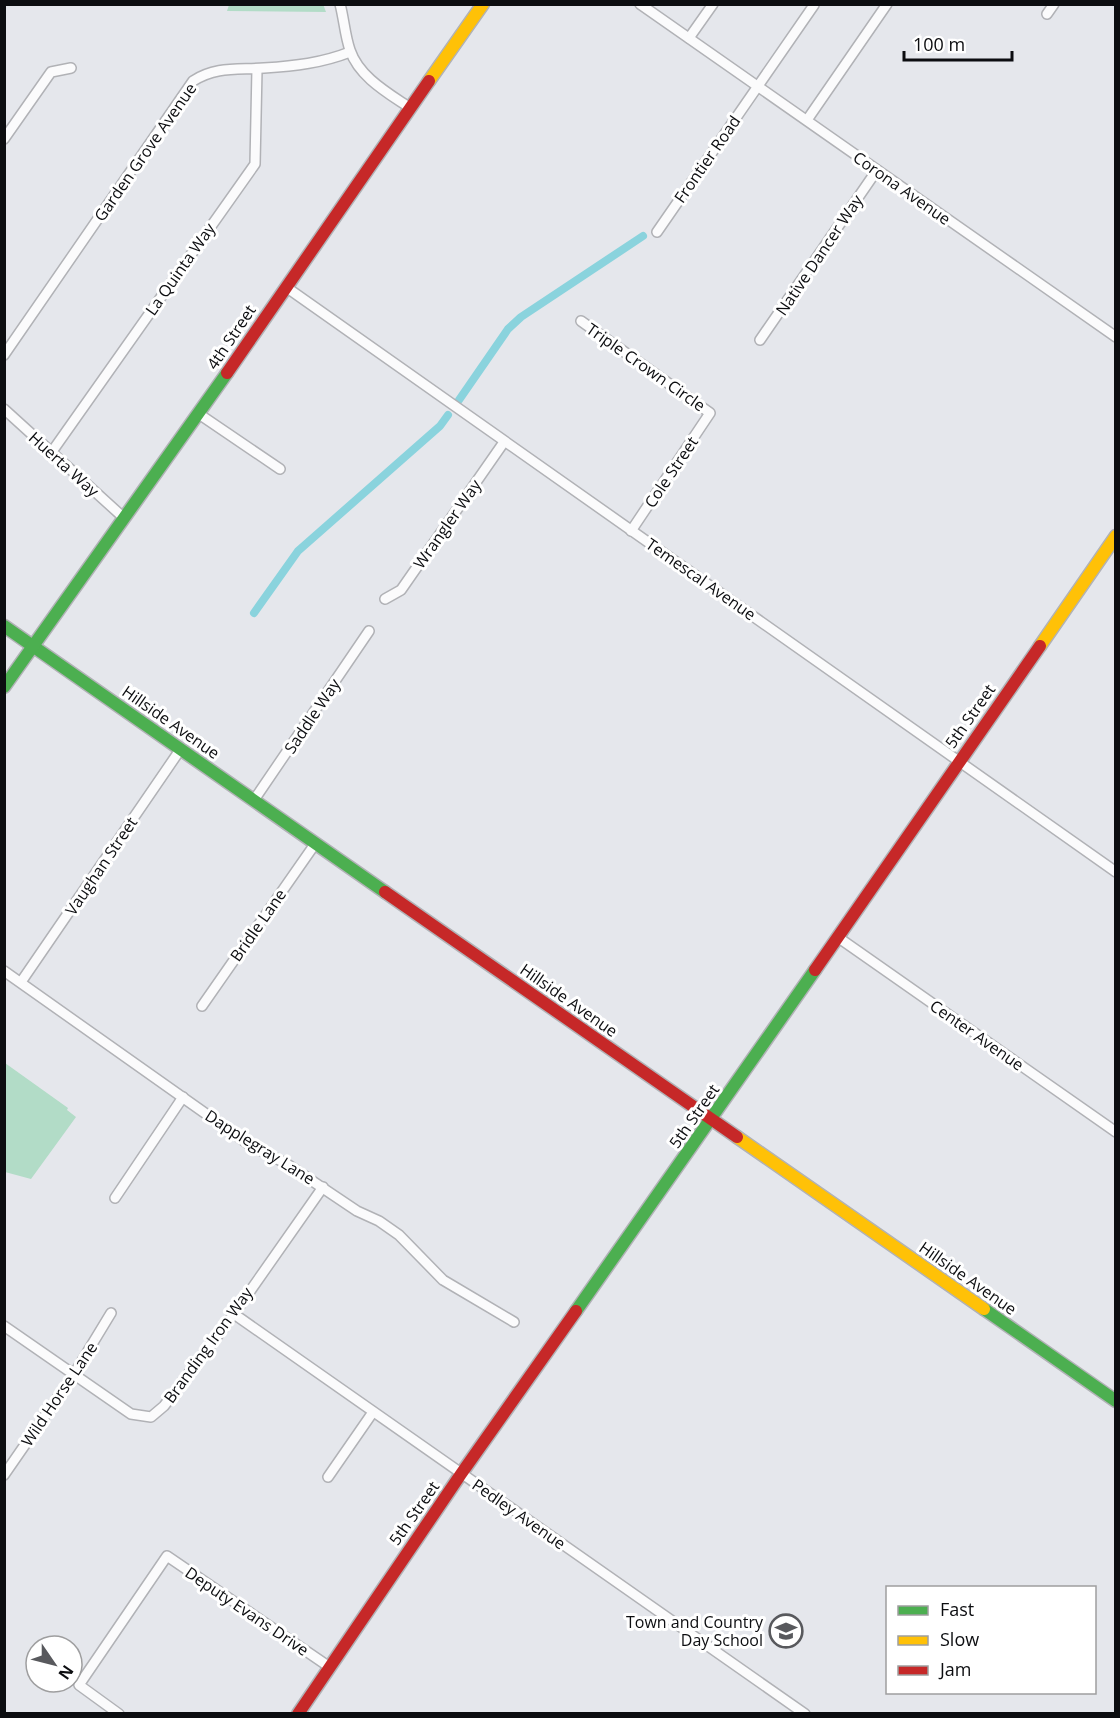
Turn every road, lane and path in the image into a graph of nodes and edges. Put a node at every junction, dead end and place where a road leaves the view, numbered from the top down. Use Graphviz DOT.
graph roads {
  1 [pos="340,4"];
  2 [pos="483,4"];
  3 [pos="640,4"];
  4 [pos="712,4"];
  5 [pos="887,4"];
  6 [pos="1054,4"];
  7 [pos="814,5"];
  8 [pos="1047,14"];
  9 [pos="689,38"];
  10 [pos="350,52"];
  11 [pos="71,68"];
  12 [pos="257,69"];
  13 [pos="758,86"];
  14 [pos="410,108"];
  15 [pos="807,120"];
  16 [pos="4,139"];
  17 [pos="877,170"];
  18 [pos="657,232"];
  19 [pos="286,287"];
  20 [pos="581,321"];
  21 [pos="1116,337"];
  22 [pos="760,340"];
  23 [pos="4,356"];
  24 [pos="4,409"];
  25 [pos="710,412"];
  26 [pos="199,414"];
  27 [pos="504,442"];
  28 [pos="51,453"];
  29 [pos="280,469"];
  30 [pos="124,518"];
  31 [pos="631,531"];
  32 [pos="1116,536"];
  33 [pos="385,599"];
  34 [pos="4,626"];
  35 [pos="369,631"];
  36 [pos="34,646"];
  37 [pos="4,687"];
  38 [pos="180,750"];
  39 [pos="960,760"];
  40 [pos="254,800"];
  41 [pos="315,844"];
  42 [pos="1116,872"];
  43 [pos="839,938"];
  44 [pos="4,971"];
  45 [pos="21,982"];
  46 [pos="202,1006"];
  47 [pos="183,1098"];
  48 [pos="712,1119"];
  49 [pos="1116,1132"];
  50 [pos="323,1187"];
  51 [pos="115,1198"];
  52 [pos="111,1313"];
  53 [pos="234,1314"];
  54 [pos="514,1322"];
  55 [pos="4,1326"];
  56 [pos="74,1374"];
  57 [pos="1116,1401"];
  58 [pos="372,1412"];
  59 [pos="461,1474"];
  60 [pos="4,1475"];
  61 [pos="328,1477"];
  62 [pos="328,1666"];
  63 [pos="119,1713"];
  64 [pos="297,1713"];
  65 [pos="804,1713"];
  1 -- 10 [label="street"];
  2 -- 14 [label="street, 4th Street"];
  3 -- 9 [label="street, Corona Avenue"];
  4 -- 9 [label="street"];
  5 -- 15 [label="street"];
  6 -- 8 [label="street"];
  7 -- 13 [label="street, Frontier Road"];
  9 -- 13 [label="street, Corona Avenue"];
  10 -- 12 [label="street, Garden Grove Avenue"];
  10 -- 14 [label="street"];
  11 -- 16 [label="street"];
  12 -- 23 [label="street, Garden Grove Avenue"];
  12 -- 28 [label="street, La Quinta Way"];
  13 -- 15 [label="street, Corona Avenue"];
  13 -- 18 [label="street, Frontier Road"];
  14 -- 19 [label="street, 4th Street"];
  15 -- 17 [label="street, Corona Avenue"];
  17 -- 21 [label="street, Corona Avenue"];
  17 -- 22 [label="street, Native Dancer Way"];
  19 -- 26 [label="street, 4th Street"];
  19 -- 27 [label="street, Temescal Avenue"];
  20 -- 25 [label="street, Triple Crown Circle"];
  24 -- 28 [label="street, Huerta Way"];
  25 -- 31 [label="street, Cole Street"];
  26 -- 29 [label="street"];
  26 -- 30 [label="street, 4th Street"];
  27 -- 31 [label="street, Temescal Avenue"];
  27 -- 33 [label="street, Wrangler Way"];
  28 -- 30 [label="street, Huerta Way"];
  30 -- 36 [label="street, 4th Street"];
  31 -- 39 [label="street, Temescal Avenue"];
  32 -- 39 [label="street, 5th Street"];
  34 -- 36 [label="street, Hillside Avenue"];
  35 -- 40 [label="street, Saddle Way"];
  36 -- 37 [label="street, 4th Street"];
  36 -- 38 [label="street, Hillside Avenue"];
  38 -- 40 [label="street, Hillside Avenue"];
  38 -- 45 [label="street, Vaughan Street"];
  39 -- 42 [label="street, Temescal Avenue"];
  39 -- 43 [label="street, 5th Street"];
  40 -- 41 [label="street, Hillside Avenue"];
  41 -- 46 [label="street, Bridle Lane"];
  41 -- 48 [label="street, Hillside Avenue"];
  43 -- 48 [label="street, 5th Street"];
  43 -- 49 [label="street, Center Avenue"];
  44 -- 45 [label="street, Dapplegray Lane"];
  45 -- 47 [label="street, Dapplegray Lane"];
  47 -- 50 [label="street, Dapplegray Lane"];
  47 -- 51 [label="street"];
  48 -- 57 [label="street, Hillside Avenue"];
  48 -- 59 [label="street, 5th Street"];
  50 -- 53 [label="street, Branding Iron Way"];
  50 -- 54 [label="street, Dapplegray Lane"];
  52 -- 56 [label="street, Wild Horse Lane"];
  53 -- 56 [label="street, Branding Iron Way"];
  53 -- 58 [label="street, Pedley Avenue"];
  55 -- 56 [label="street, Branding Iron Way"];
  56 -- 60 [label="street, Wild Horse Lane"];
  58 -- 59 [label="street, Pedley Avenue"];
  58 -- 61 [label="street"];
  59 -- 62 [label="street, 5th Street"];
  59 -- 65 [label="street, Pedley Avenue"];
  62 -- 63 [label="street, Deputy Evans Drive"];
  62 -- 64 [label="street, 5th Street"];
}
